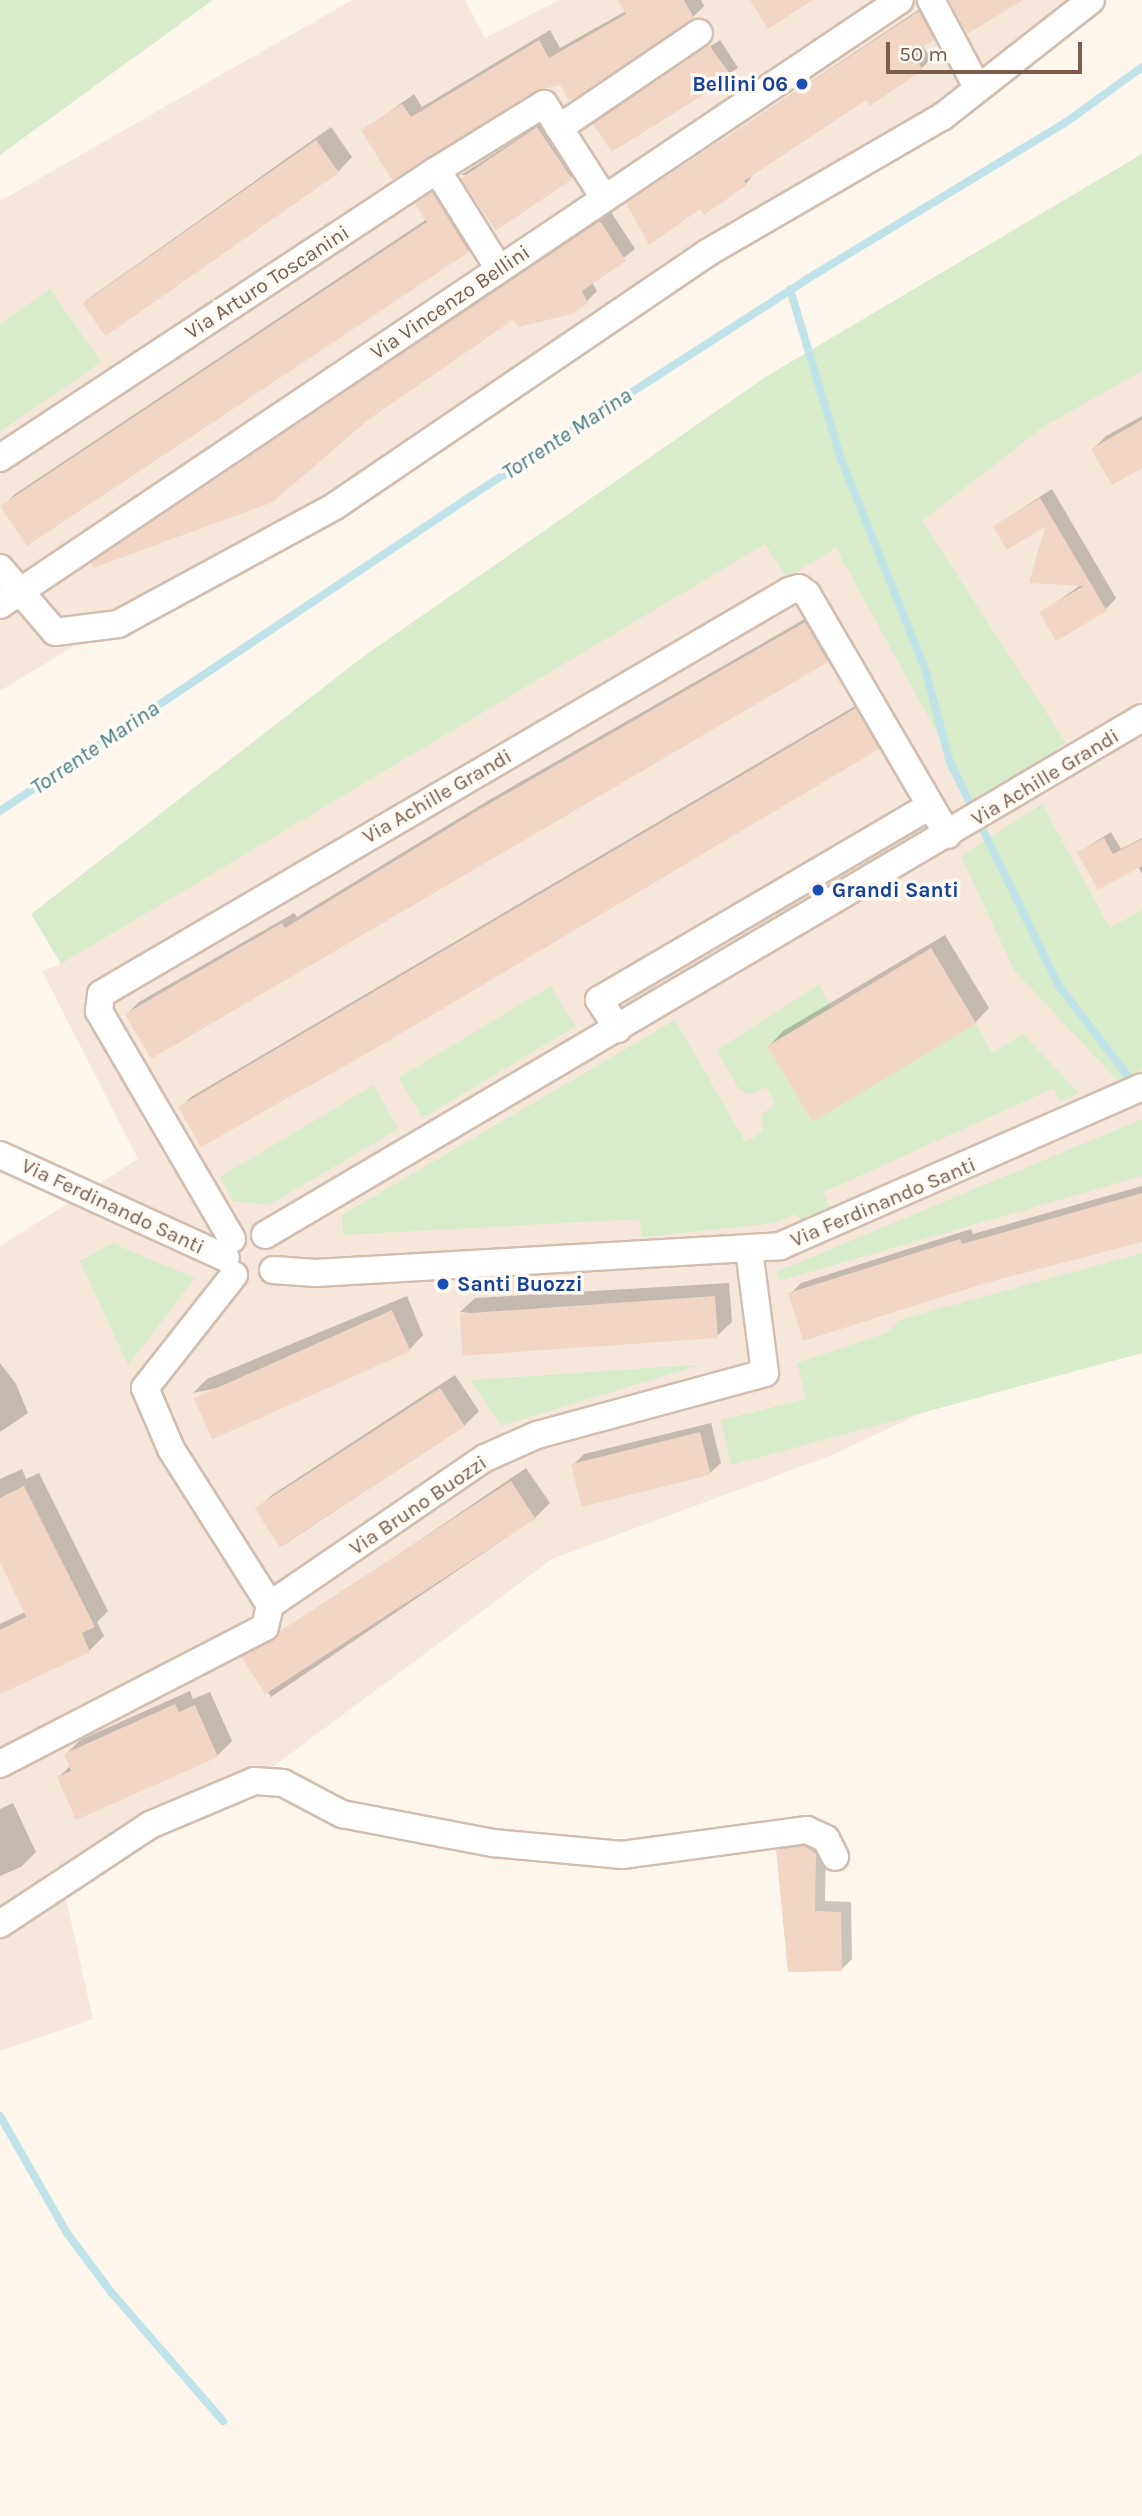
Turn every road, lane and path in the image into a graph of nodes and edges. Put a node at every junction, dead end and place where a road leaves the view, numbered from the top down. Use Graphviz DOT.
graph roads {
  1 [pos="900,0"];
  2 [pos="930,0"];
  3 [pos="1091,0"];
  4 [pos="699,33"];
  5 [pos="978,87"];
  6 [pos="559,128"];
  7 [pos="437,170"];
  8 [pos="604,198"];
  9 [pos="499,269"];
  10 [pos="0,458"];
  11 [pos="0,568"];
  12 [pos="10,598"];
  13 [pos="1142,718"];
  14 [pos="930,806"];
  15 [pos="958,829"];
  16 [pos="618,1028"];
  17 [pos="1134,1092"];
  18 [pos="0,1155"];
  19 [pos="265,1235"];
  20 [pos="749,1249"];
  21 [pos="231,1257"];
  22 [pos="273,1270"];
  23 [pos="270,1605"];
  24 [pos="0,1764"];
  25 [pos="835,1857"];
  26 [pos="0,1924"];
  1 -- 8 [label="street, Via Vincenzo Bellini"];
  2 -- 5 [label="street"];
  3 -- 5 [label="street"];
  4 -- 6 [label="street"];
  5 -- 12 [label="street"];
  6 -- 7 [label="street, Via Arturo Toscanini"];
  6 -- 8 [label="street"];
  7 -- 9 [label="street"];
  7 -- 10 [label="street, Via Arturo Toscanini"];
  8 -- 9 [label="street, Via Vincenzo Bellini"];
  9 -- 12 [label="street, Via Vincenzo Bellini"];
  11 -- 12 [label="street"];
  13 -- 15 [label="street, Via Achille Grandi"];
  14 -- 15 [label="street, Via Achille Grandi"];
  14 -- 16 [label="street"];
  14 -- 21 [label="street, Via Achille Grandi"];
  15 -- 16 [label="street, Via Achille Grandi"];
  16 -- 19 [label="street, Via Achille Grandi"];
  17 -- 20 [label="street, Via Ferdinando Santi"];
  18 -- 21 [label="street, Via Ferdinando Santi"];
  19 -- 21 [label="street, Via Ferdinando Santi"];
  19 -- 22 [label="street"];
  20 -- 22 [label="street, Via Ferdinando Santi"];
  20 -- 23 [label="street, Via Bruno Buozzi"];
  21 -- 22 [label="street, Via Ferdinando Santi"];
  21 -- 23 [label="street"];
  23 -- 24 [label="street, Via Bruno Buozzi"];
  25 -- 26 [label="street"];
}
